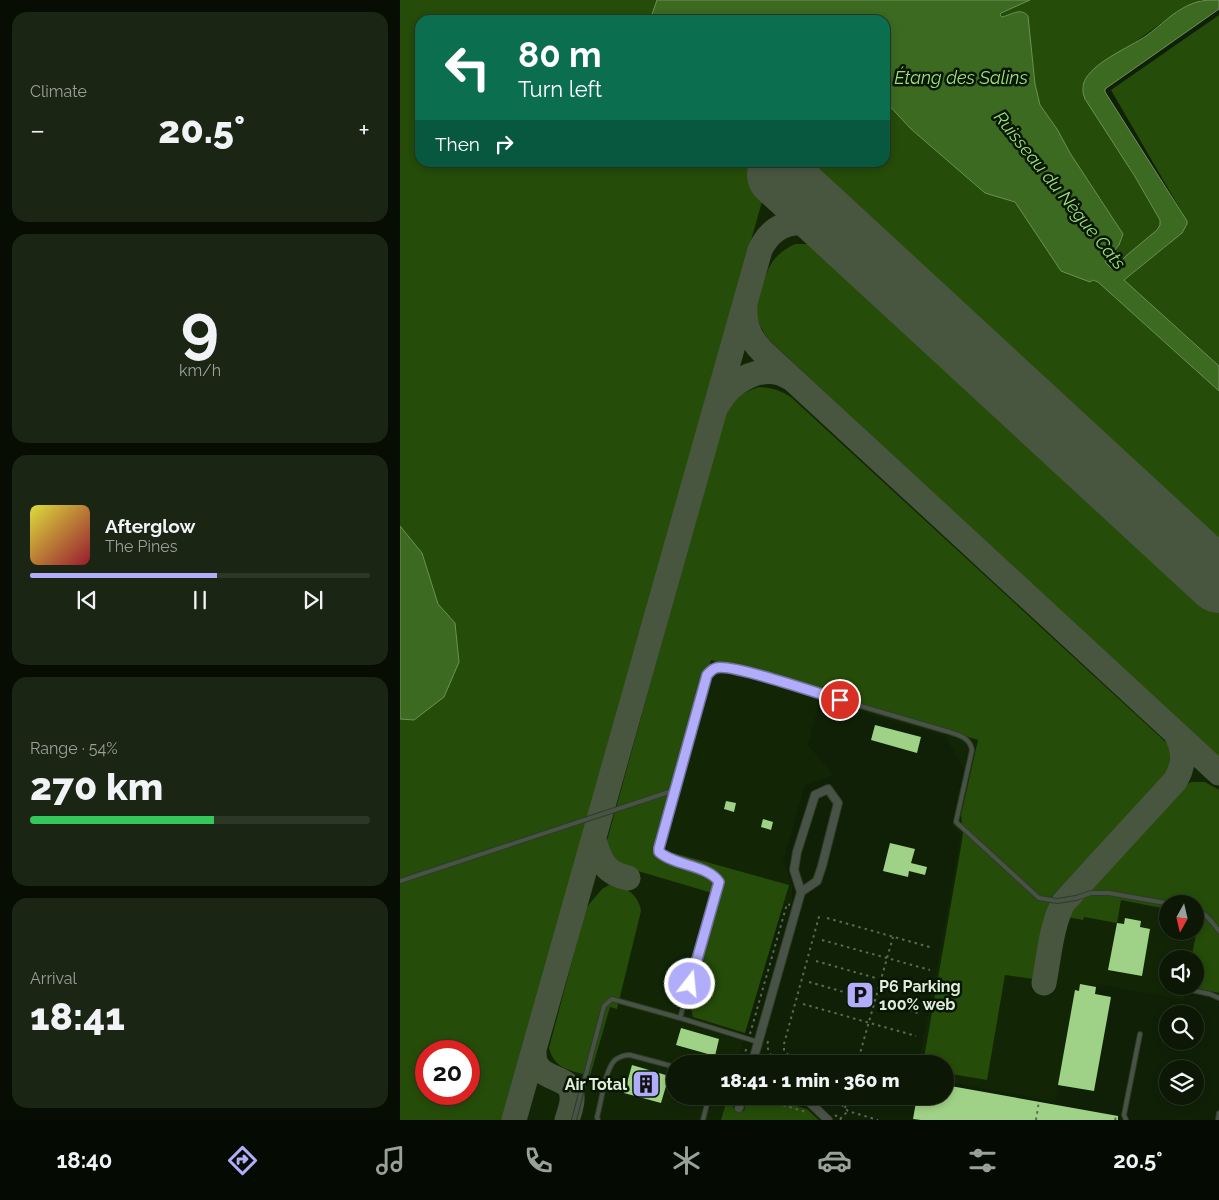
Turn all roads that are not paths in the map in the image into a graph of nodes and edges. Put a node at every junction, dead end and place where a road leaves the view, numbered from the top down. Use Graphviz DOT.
graph roads {
  1 [pos="675,790"];
  2 [pos="400,881"];
  3 [pos="801,892"];
  4 [pos="1159,902"];
  5 [pos="1204,914"];
  6 [pos="1219,931"];
  7 [pos="1204,993"];
  8 [pos="1219,998"];
  9 [pos="680,1018"];
  10 [pos="1140,1034"];
  11 [pos="758,1042"];
  12 [pos="755,1055"];
  13 [pos="666,1065"];
  14 [pos="707,1105"];
  15 [pos="740,1105"];
  16 [pos="812,1105"];
  17 [pos="739,1108"];
  18 [pos="1219,1113"];
  19 [pos="574,1120"];
  20 [pos="598,1120"];
  21 [pos="703,1120"];
  22 [pos="828,1120"];
  23 [pos="1126,1120"];
  24 [pos="1218,1120"];
  1 -- 2 [label="lane"];
  1 -- 4 [label="lane"];
  1 -- 9 [label="lane"];
  3 -- 3 [label="street"];
  3 -- 11 [label="street"];
  5 -- 6 [label="lane"];
  7 -- 8 [label="lane"];
  9 -- 11 [label="lane"];
  9 -- 19 [label="lane"];
  10 -- 23 [label="lane"];
  11 -- 12 [label="street"];
  13 -- 20 [label="lane"];
  14 -- 21 [label="lane"];
  15 -- 17 [label="street"];
  16 -- 22 [label="street"];
  18 -- 24 [label="lane"];
}
